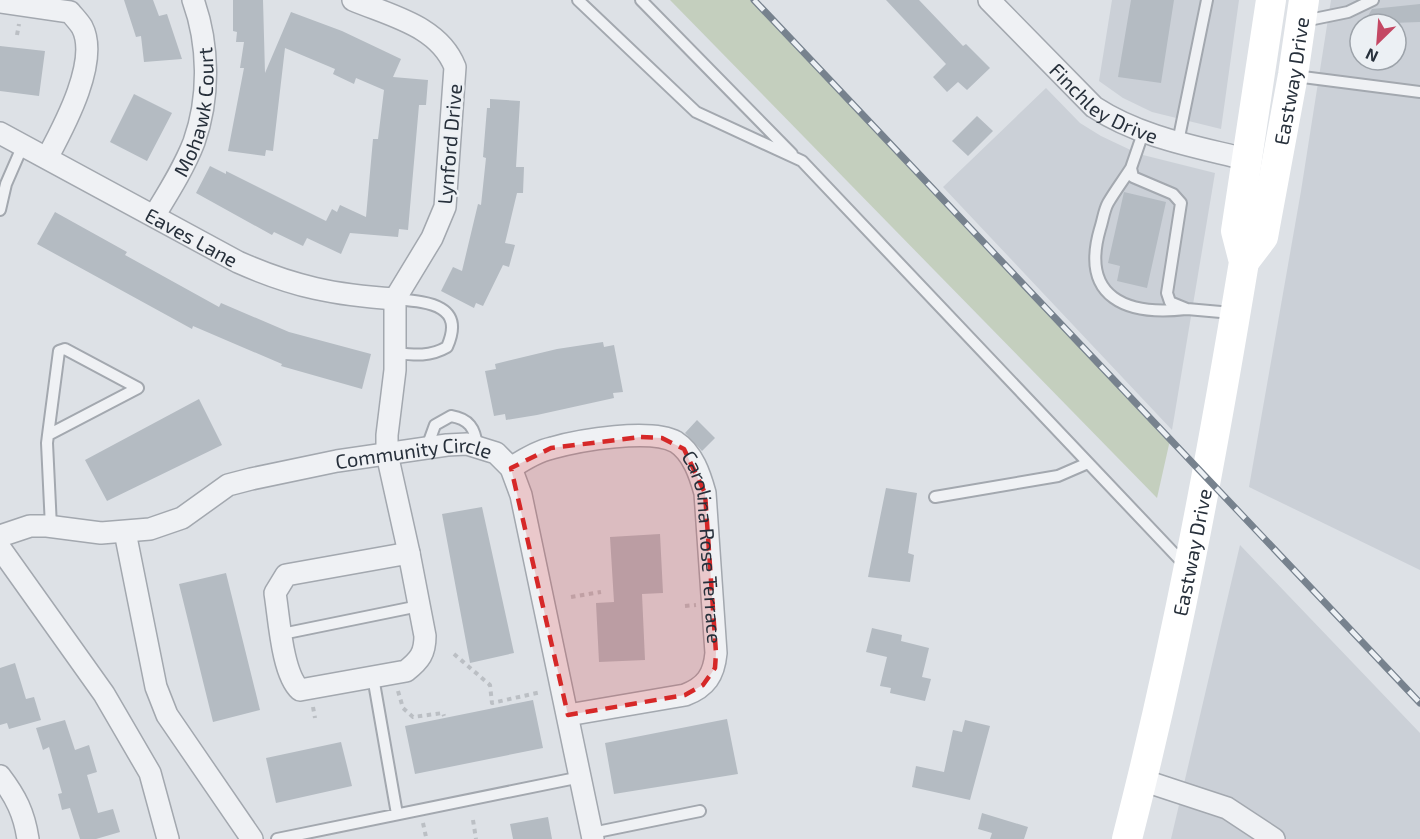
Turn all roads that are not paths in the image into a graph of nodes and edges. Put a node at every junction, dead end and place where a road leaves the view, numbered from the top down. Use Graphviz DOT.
graph roads {
  1 [pos="193,0"];
  2 [pos="353,0"];
  3 [pos="578,0"];
  4 [pos="641,0"];
  5 [pos="989,0"];
  6 [pos="1207,0"];
  7 [pos="1271,0"];
  8 [pos="1373,0"];
  9 [pos="0,2"];
  10 [pos="1302,11"];
  11 [pos="1293,75"];
  12 [pos="1420,92"];
  13 [pos="0,133"];
  14 [pos="1143,133"];
  15 [pos="1178,142"];
  16 [pos="23,145"];
  17 [pos="47,158"];
  18 [pos="797,159"];
  19 [pos="1245,159"];
  20 [pos="1131,168"];
  21 [pos="0,210"];
  22 [pos="154,216"];
  23 [pos="1244,262"];
  24 [pos="395,299"];
  25 [pos="1187,309"];
  26 [pos="1236,314"];
  27 [pos="395,353"];
  28 [pos="48,435"];
  29 [pos="477,446"];
  30 [pos="427,447"];
  31 [pos="387,454"];
  32 [pos="1088,463"];
  33 [pos="511,468"];
  34 [pos="935,497"];
  35 [pos="51,527"];
  36 [pos="125,532"];
  37 [pos="0,536"];
  38 [pos="0,548"];
  39 [pos="409,553"];
  40 [pos="1187,567"];
  41 [pos="419,606"];
  42 [pos="282,634"];
  43 [pos="372,677"];
  44 [pos="568,715"];
  45 [pos="0,776"];
  46 [pos="581,777"];
  47 [pos="1142,780"];
  48 [pos="700,811"];
  49 [pos="397,814"];
  50 [pos="593,836"];
  51 [pos="28,839"];
  52 [pos="168,839"];
  53 [pos="252,839"];
  54 [pos="277,839"];
  55 [pos="1127,839"];
  56 [pos="1274,839"];
  1 -- 22 [label="street, Mohawk Court"];
  2 -- 24 [label="street, Lynford Drive"];
  3 -- 18 [label="lane"];
  4 -- 18 [label="lane"];
  5 -- 14 [label="street, Finchley Drive"];
  6 -- 15 [label="lane"];
  7 -- 19 [label="main road, Eastway Drive"];
  8 -- 10 [label="lane"];
  9 -- 17 [label="street"];
  10 -- 11 [label="main road, Eastway Drive"];
  11 -- 12 [label="lane"];
  11 -- 23 [label="main road, Eastway Drive"];
  13 -- 16 [label="street, Eaves Lane"];
  14 -- 15 [label="street, Finchley Drive"];
  14 -- 20 [label="lane"];
  15 -- 19 [label="street, Finchley Drive"];
  16 -- 17 [label="street, Eaves Lane"];
  16 -- 21 [label="lane"];
  17 -- 22 [label="street, Eaves Lane"];
  18 -- 32 [label="lane"];
  19 -- 23 [label="main road, Eastway Drive"];
  20 -- 25 [label="lane"];
  20 -- 25 [label="lane"];
  22 -- 24 [label="street, Eaves Lane"];
  23 -- 26 [label="main road, Eastway Drive"];
  24 -- 27 [label="street"];
  24 -- 27 [label="lane"];
  25 -- 26 [label="lane"];
  26 -- 40 [label="main road, Eastway Drive"];
  27 -- 31 [label="street"];
  28 -- 28 [label="lane"];
  28 -- 35 [label="lane"];
  29 -- 30 [label="street, Community Circle"];
  29 -- 30 [label="lane"];
  29 -- 33 [label="street, Community Circle"];
  30 -- 31 [label="street, Community Circle"];
  31 -- 36 [label="street, Community Circle"];
  31 -- 39 [label="street"];
  32 -- 34 [label="lane"];
  32 -- 40 [label="lane"];
  33 -- 44 [label="street, Community Circle"];
  33 -- 44 [label="street, Carolina Rose Terrace"];
  35 -- 36 [label="street, Community Circle"];
  35 -- 37 [label="street, Community Circle"];
  36 -- 53 [label="street"];
  38 -- 52 [label="street"];
  39 -- 41 [label="street"];
  39 -- 42 [label="street"];
  40 -- 47 [label="main road, Eastway Drive"];
  41 -- 42 [label="lane"];
  41 -- 43 [label="street"];
  42 -- 43 [label="street"];
  43 -- 49 [label="lane"];
  44 -- 46 [label="street, Community Circle"];
  45 -- 51 [label="street"];
  46 -- 49 [label="lane"];
  46 -- 50 [label="street, Community Circle"];
  47 -- 55 [label="main road, Eastway Drive"];
  47 -- 56 [label="street"];
  48 -- 50 [label="lane"];
  49 -- 54 [label="lane"];
}
